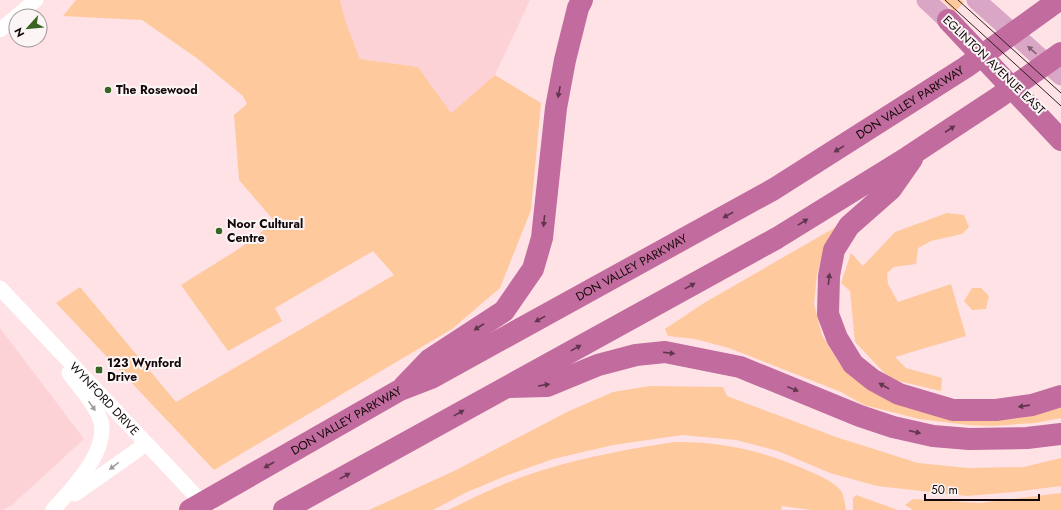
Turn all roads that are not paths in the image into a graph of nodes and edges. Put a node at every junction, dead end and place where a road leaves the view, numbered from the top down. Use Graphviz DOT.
graph roads {
  1 [pos="36,0"];
  2 [pos="582,0"];
  3 [pos="598,0"];
  4 [pos="926,0"];
  5 [pos="976,0"];
  6 [pos="1052,0"];
  7 [pos="1059,0"];
  8 [pos="25,8"];
  9 [pos="948,20"];
  10 [pos="1027,24"];
  11 [pos="1061,53"];
  12 [pos="565,60"];
  13 [pos="1061,76"];
  14 [pos="1061,129"];
  15 [pos="1061,140"];
  16 [pos="918,151"];
  17 [pos="0,288"];
  18 [pos="38,328"];
  19 [pos="505,387"];
  20 [pos="400,390"];
  21 [pos="1061,396"];
  22 [pos="1061,425"];
  23 [pos="1061,434"];
  24 [pos="1027,438"];
  25 [pos="149,447"];
  26 [pos="54,510"];
  27 [pos="190,510"];
  28 [pos="209,510"];
  29 [pos="284,510"];
  1 -- 8 [label="street"];
  2 -- 12 [label="highway"];
  3 -- 12 [label="highway"];
  4 -- 9 [label="main road, EGLINTON AVENUE EAST"];
  13 -- 5 [label="main road, one-way"];
  6 -- 10 [label="highway"];
  7 -- 10 [label="highway, DON VALLEY PARKWAY"];
  9 -- 14 [label="main road, EGLINTON AVENUE EAST"];
  9 -- 15 [label="highway"];
  10 -- 20 [label="highway, DON VALLEY PARKWAY, one-way"];
  16 -- 11 [label="highway, one-way"];
  12 -- 20 [label="highway, one-way"];
  19 -- 16 [label="highway, one-way"];
  21 -- 16 [label="highway, one-way"];
  17 -- 18 [label="street, WYNFORD DRIVE"];
  18 -- 25 [label="street, WYNFORD DRIVE"];
  18 -- 26 [label="street, one-way"];
  19 -- 24 [label="highway, one-way"];
  29 -- 19 [label="highway, one-way"];
  20 -- 27 [label="highway, DON VALLEY PARKWAY, one-way"];
  22 -- 24 [label="highway"];
  23 -- 24 [label="highway"];
  25 -- 26 [label="street, one-way"];
  25 -- 28 [label="street, WYNFORD DRIVE"];
}
